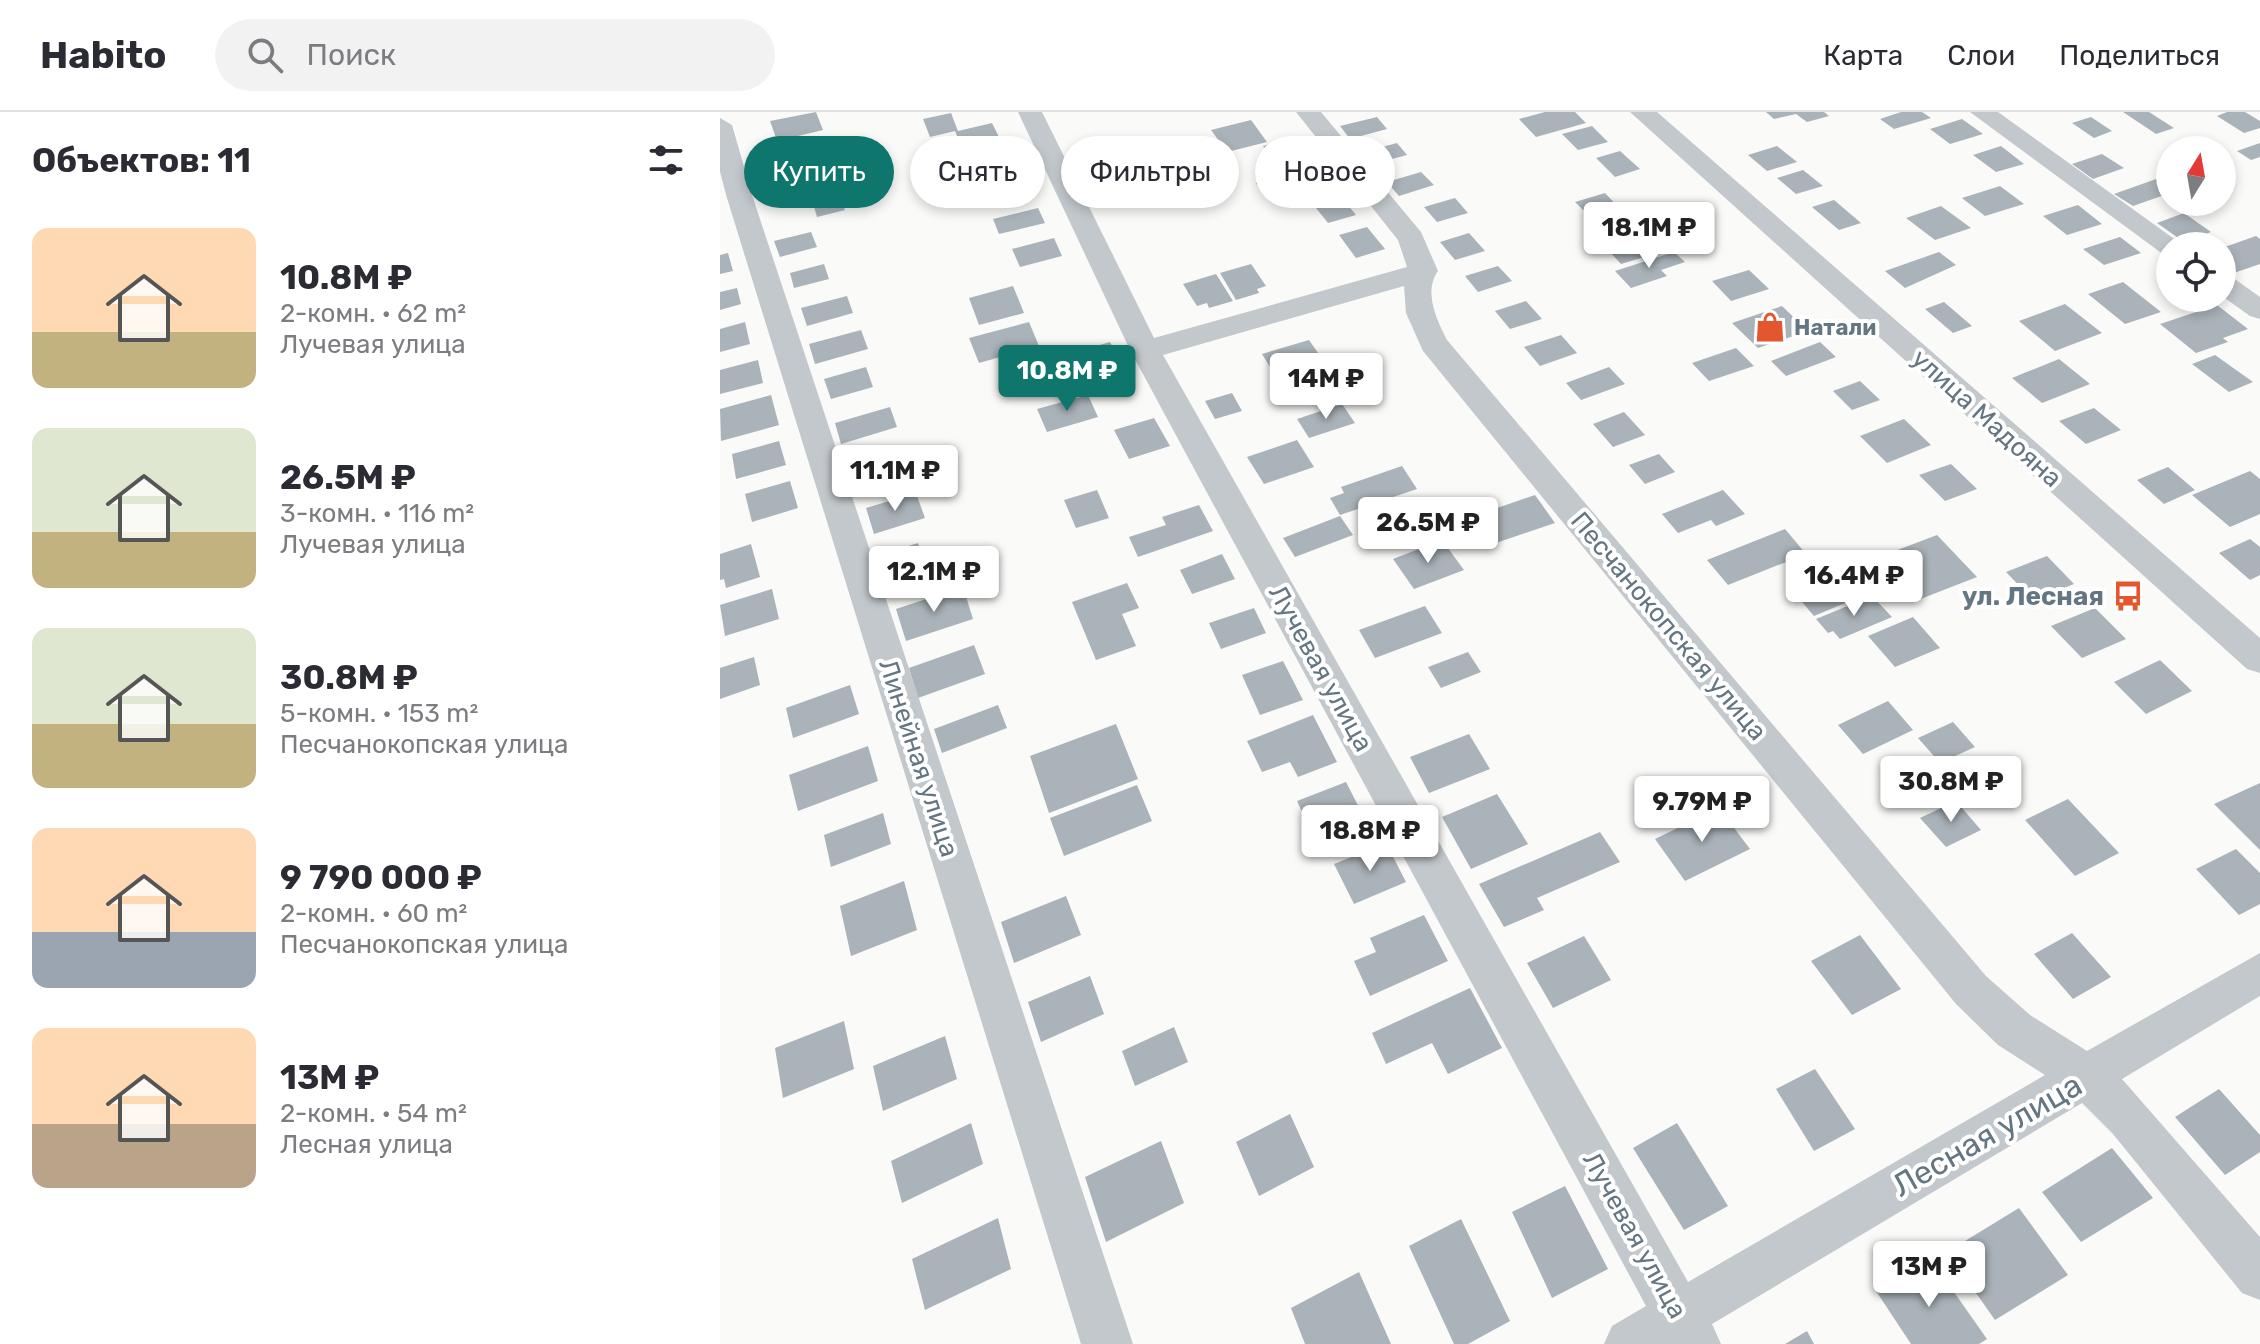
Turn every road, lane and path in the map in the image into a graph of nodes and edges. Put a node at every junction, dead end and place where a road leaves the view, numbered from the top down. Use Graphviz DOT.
graph roads {
  1 [pos="1030,112"];
  2 [pos="1308,112"];
  3 [pos="1642,112"];
  4 [pos="1982,112"];
  5 [pos="720,125"];
  6 [pos="2156,236"];
  7 [pos="1424,271"];
  8 [pos="2236,293"];
  9 [pos="2260,310"];
  10 [pos="1145,350"];
  11 [pos="2260,659"];
  12 [pos="2260,973"];
  13 [pos="2088,1077"];
  14 [pos="2260,1275"];
  15 [pos="1687,1329"];
  16 [pos="1107,1344"];
  17 [pos="1630,1344"];
  1 -- 10 [label="street, Лучевая улица"];
  2 -- 7 [label="street, Песчанокопская улица"];
  3 -- 11 [label="street, улица Мадояна"];
  4 -- 6 [label="street"];
  5 -- 16 [label="street, Линейная улица"];
  7 -- 10 [label="street"];
  7 -- 13 [label="street, Песчанокопская улица"];
  8 -- 9 [label="street"];
  10 -- 15 [label="street, Лучевая улица"];
  12 -- 13 [label="street, Лесная улица"];
  13 -- 14 [label="street, Песчанокопская улица"];
  13 -- 15 [label="street, Лесная улица"];
  15 -- 17 [label="street, Лесная улица"];
}
